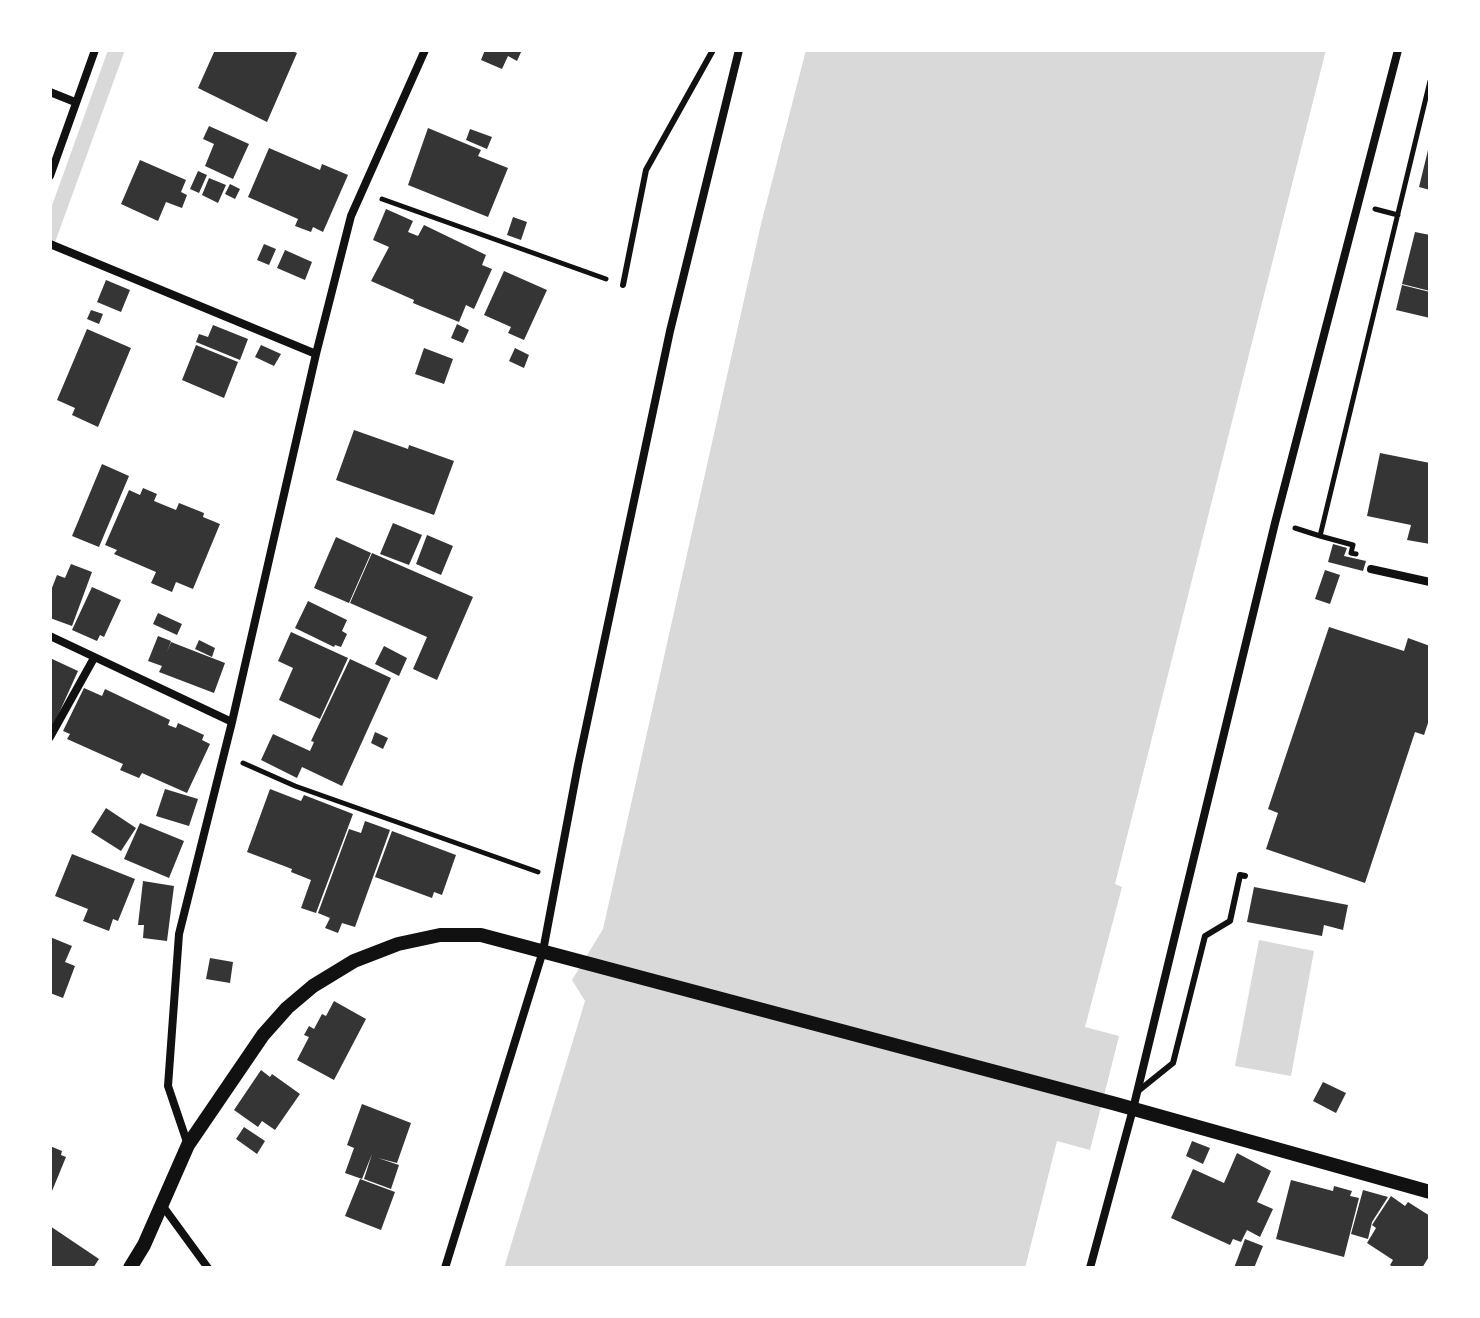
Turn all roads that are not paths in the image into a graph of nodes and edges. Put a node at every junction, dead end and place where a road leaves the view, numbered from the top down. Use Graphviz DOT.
graph roads {
  1 [pos="95,50"];
  2 [pos="425,50"];
  3 [pos="713,50"];
  4 [pos="739,50"];
  5 [pos="1398,50"];
  6 [pos="50,92"];
  7 [pos="75,102"];
  8 [pos="50,176"];
  9 [pos="53,245"];
  10 [pos="623,285"];
  11 [pos="316,354"];
  12 [pos="1371,569"];
  13 [pos="1430,582"];
  14 [pos="50,636"];
  15 [pos="94,658"];
  16 [pos="232,722"];
  17 [pos="50,737"];
  18 [pos="1245,876"];
  19 [pos="550,953"];
  20 [pos="1137,1092"];
  21 [pos="1133,1109"];
  22 [pos="188,1145"];
  23 [pos="1430,1192"];
  24 [pos="162,1205"];
  25 [pos="130,1268"];
  26 [pos="208,1268"];
  27 [pos="445,1268"];
  28 [pos="1090,1268"];
  1 -- 7 [label="street"];
  2 -- 11 [label="street"];
  3 -- 10 [label="lane"];
  4 -- 19 [label="street"];
  5 -- 20 [label="street"];
  6 -- 7 [label="street"];
  7 -- 8 [label="street"];
  9 -- 11 [label="street"];
  11 -- 16 [label="street"];
  12 -- 13 [label="street"];
  14 -- 15 [label="street"];
  15 -- 16 [label="street"];
  15 -- 17 [label="street"];
  16 -- 22 [label="street"];
  18 -- 20 [label="lane"];
  19 -- 21 [label="street"];
  19 -- 22 [label="street"];
  19 -- 27 [label="street"];
  20 -- 21 [label="street"];
  21 -- 23 [label="street"];
  21 -- 28 [label="street"];
  22 -- 24 [label="street"];
  24 -- 25 [label="street"];
  24 -- 26 [label="street"];
}
